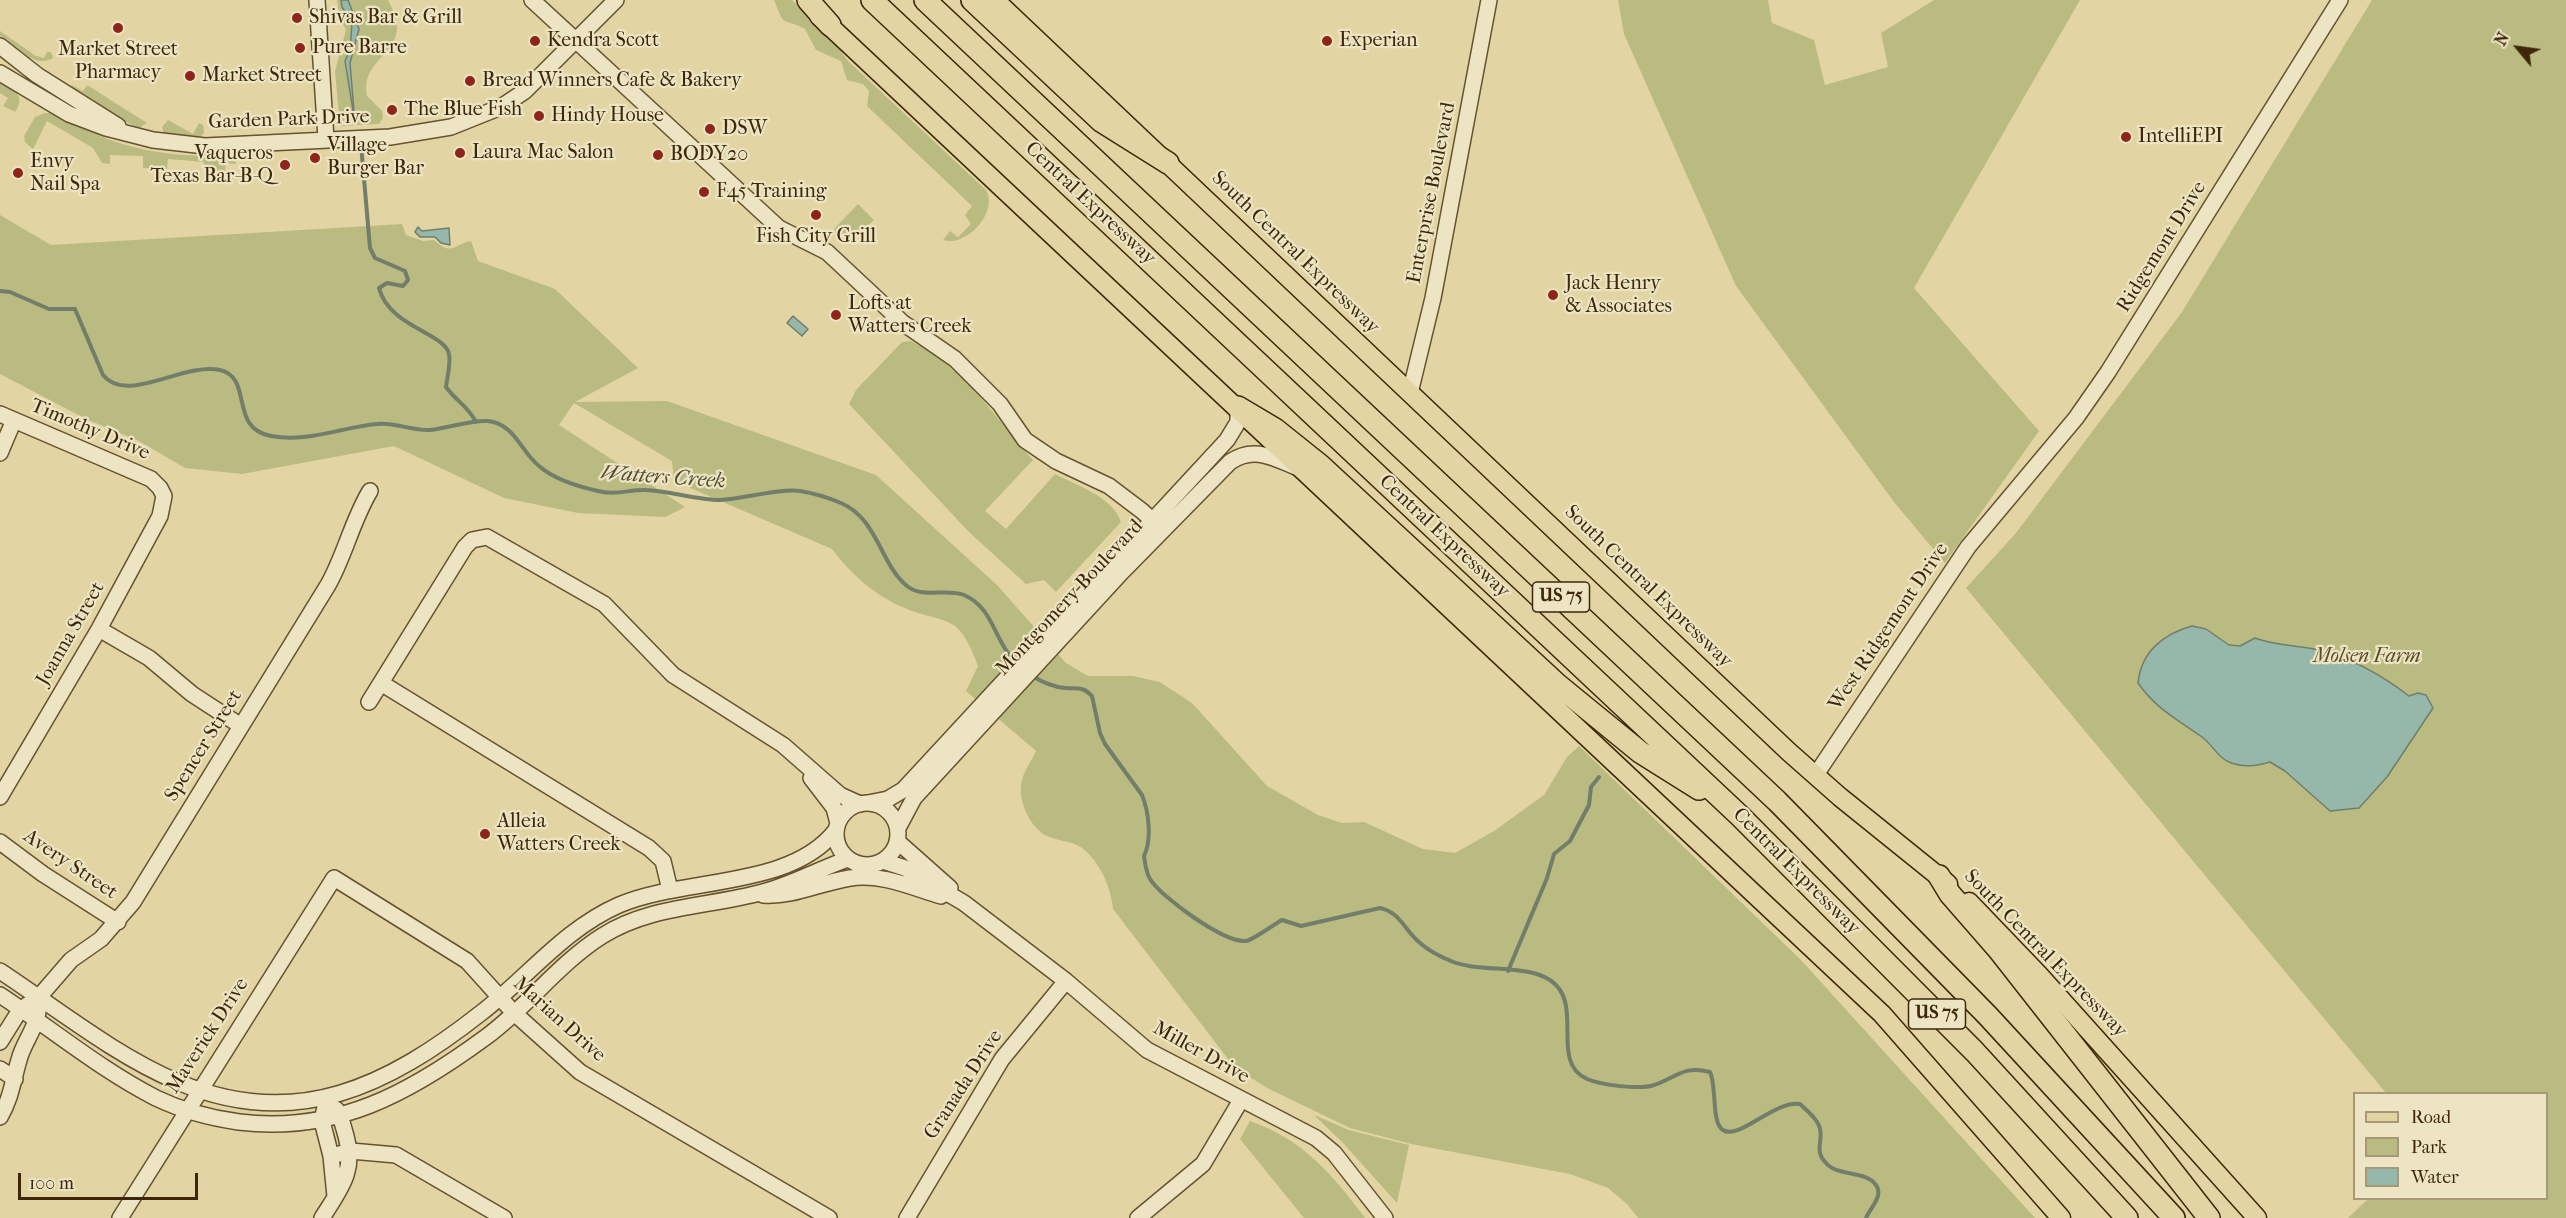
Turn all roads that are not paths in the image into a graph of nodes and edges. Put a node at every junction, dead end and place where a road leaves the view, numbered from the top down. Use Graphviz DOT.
graph roads {
  1 [pos="317,0"];
  2 [pos="532,0"];
  3 [pos="616,0"];
  4 [pos="802,0"];
  5 [pos="808,0"];
  6 [pos="872,0"];
  7 [pos="925,0"];
  8 [pos="972,0"];
  9 [pos="995,0"];
  10 [pos="1489,0"];
  11 [pos="2340,0"];
  12 [pos="830,25"];
  13 [pos="578,41"];
  14 [pos="0,46"];
  15 [pos="0,73"];
  16 [pos="133,135"];
  17 [pos="326,139"];
  18 [pos="1168,163"];
  19 [pos="1410,393"];
  20 [pos="1238,407"];
  21 [pos="7,417"];
  22 [pos="0,453"];
  23 [pos="1303,469"];
  24 [pos="160,488"];
  25 [pos="370,491"];
  26 [pos="2004,505"];
  27 [pos="1157,526"];
  28 [pos="99,629"];
  29 [pos="381,683"];
  30 [pos="369,702"];
  31 [pos="987,708"];
  32 [pos="241,726"];
  33 [pos="791,751"];
  34 [pos="1815,776"];
  35 [pos="0,797"];
  36 [pos="864,803"];
  37 [pos="1740,816"];
  38 [pos="837,827"];
  39 [pos="898,835"];
  40 [pos="0,842"];
  41 [pos="848,859"];
  42 [pos="883,861"];
  43 [pos="1939,876"];
  44 [pos="334,878"];
  45 [pos="670,890"];
  46 [pos="748,895"];
  47 [pos="964,903"];
  48 [pos="118,922"];
  49 [pos="0,971"];
  50 [pos="1066,981"];
  51 [pos="0,995"];
  52 [pos="39,997"];
  53 [pos="500,997"];
  54 [pos="20,1010"];
  55 [pos="513,1012"];
  56 [pos="37,1020"];
  57 [pos="0,1042"];
  58 [pos="0,1069"];
  59 [pos="15,1079"];
  60 [pos="199,1090"];
  61 [pos="327,1097"];
  62 [pos="1241,1100"];
  63 [pos="185,1110"];
  64 [pos="341,1116"];
  65 [pos="0,1117"];
  66 [pos="322,1121"];
  67 [pos="351,1151"];
  68 [pos="331,1156"];
  69 [pos="335,1196"];
  70 [pos="120,1218"];
  71 [pos="322,1218"];
  72 [pos="504,1218"];
  73 [pos="829,1218"];
  74 [pos="908,1218"];
  75 [pos="1138,1218"];
  76 [pos="1384,1218"];
  77 [pos="2061,1218"];
  78 [pos="2127,1218"];
  79 [pos="2174,1218"];
  80 [pos="2209,1218"];
  81 [pos="2257,1218"];
  1 -- 17 [label="street"];
  2 -- 13 [label="street"];
  3 -- 13 [label="street, Garden Park Drive"];
  4 -- 12 [label="main road"];
  5 -- 12 [label="highway"];
  6 -- 37 [label="highway, Central Expressway / US 75"];
  7 -- 79 [label="highway, Central Expressway / US 75"];
  8 -- 18 [label="highway"];
  9 -- 18 [label="main road, South Central Expressway"];
  10 -- 19 [label="street, Enterprise Boulevard"];
  11 -- 26 [label="street, Ridgemont Drive"];
  12 -- 20 [label="main road"];
  13 -- 17 [label="street, Garden Park Drive"];
  13 -- 27 [label="street"];
  14 -- 16 [label="street, Garden Park Drive"];
  15 -- 16 [label="street, Garden Park Drive"];
  16 -- 17 [label="street, Garden Park Drive"];
  18 -- 19 [label="main road, South Central Expressway"];
  19 -- 34 [label="main road, South Central Expressway"];
  20 -- 23 [label="main road"];
  20 -- 27 [label="street, Montgomery Boulevard"];
  20 -- 37 [label="highway"];
  21 -- 22 [label="street"];
  21 -- 24 [label="street, Timothy Drive"];
  23 -- 27 [label="street, Montgomery Boulevard"];
  23 -- 77 [label="main road"];
  24 -- 28 [label="street, Joanna Street"];
  25 -- 32 [label="street, Spencer Street"];
  26 -- 34 [label="street, West Ridgemont Drive"];
  27 -- 31 [label="street, Montgomery Boulevard"];
  28 -- 32 [label="street"];
  28 -- 35 [label="street, Joanna Street"];
  29 -- 30 [label="street"];
  29 -- 33 [label="street"];
  29 -- 45 [label="street"];
  31 -- 36 [label="street, Montgomery Boulevard"];
  31 -- 39 [label="street, Montgomery Boulevard"];
  32 -- 48 [label="street, Spencer Street"];
  33 -- 36 [label="street"];
  33 -- 38 [label="street"];
  34 -- 43 [label="main road, South Central Expressway"];
  36 -- 38 [label="street"];
  36 -- 39 [label="street"];
  37 -- 78 [label="highway, Central Expressway / US 75"];
  38 -- 41 [label="street"];
  38 -- 45 [label="street"];
  39 -- 42 [label="street"];
  39 -- 47 [label="street, Miller Drive"];
  40 -- 48 [label="street, Avery Street"];
  41 -- 42 [label="street"];
  41 -- 46 [label="street"];
  42 -- 47 [label="street, Miller Drive"];
  43 -- 80 [label="highway"];
  43 -- 81 [label="main road, South Central Expressway"];
  44 -- 53 [label="street, Marian Drive"];
  44 -- 60 [label="street, Maverick Drive"];
  45 -- 53 [label="street"];
  46 -- 47 [label="street"];
  46 -- 55 [label="street"];
  47 -- 50 [label="street, Miller Drive"];
  48 -- 52 [label="street, Spencer Street"];
  49 -- 52 [label="street"];
  50 -- 62 [label="street, Miller Drive"];
  50 -- 74 [label="street, Granada Drive"];
  51 -- 54 [label="street"];
  52 -- 54 [label="street, Spencer Street"];
  52 -- 56 [label="street"];
  52 -- 60 [label="street"];
  53 -- 55 [label="street, Marian Drive"];
  53 -- 61 [label="street"];
  54 -- 56 [label="street"];
  54 -- 57 [label="street"];
  55 -- 64 [label="street"];
  55 -- 73 [label="street, Marian Drive"];
  56 -- 59 [label="street"];
  56 -- 63 [label="street"];
  58 -- 59 [label="street"];
  59 -- 65 [label="street"];
  60 -- 61 [label="street"];
  60 -- 63 [label="street, Maverick Drive"];
  61 -- 64 [label="street"];
  61 -- 66 [label="street"];
  62 -- 75 [label="street"];
  62 -- 76 [label="street, Miller Drive"];
  63 -- 66 [label="street"];
  63 -- 70 [label="street, Maverick Drive"];
  64 -- 66 [label="street"];
  64 -- 67 [label="street"];
  66 -- 68 [label="street"];
  67 -- 68 [label="street"];
  67 -- 69 [label="street"];
  67 -- 72 [label="street"];
  68 -- 69 [label="street"];
  69 -- 71 [label="street"];
}
